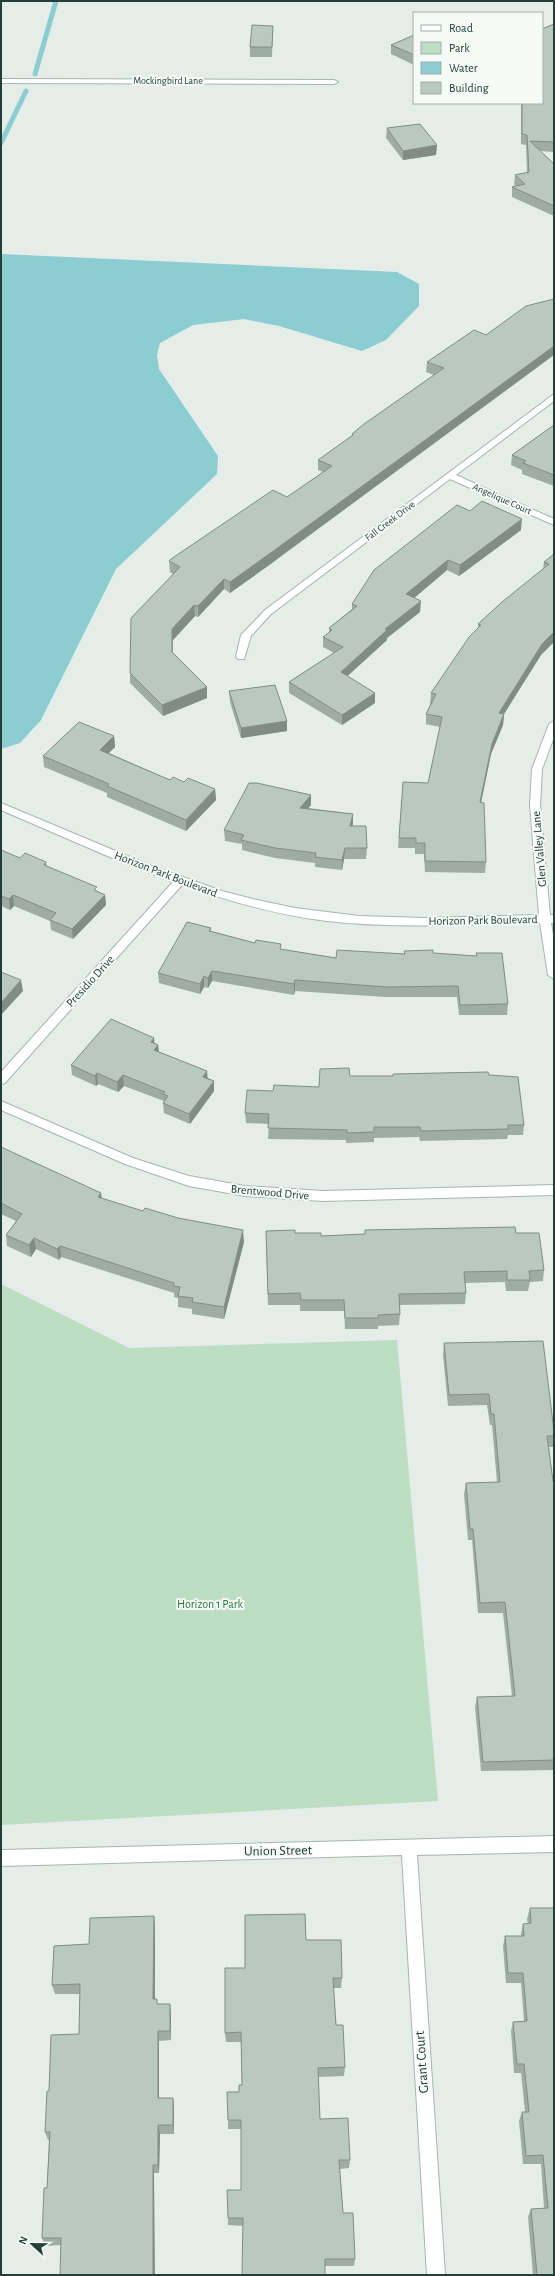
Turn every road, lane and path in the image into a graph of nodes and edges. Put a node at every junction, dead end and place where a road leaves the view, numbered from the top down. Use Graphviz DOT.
graph roads {
  1 [pos="1,81"];
  2 [pos="334,82"];
  3 [pos="554,397"];
  4 [pos="450,476"];
  5 [pos="554,522"];
  6 [pos="241,657"];
  7 [pos="554,724"];
  8 [pos="3,806"];
  9 [pos="180,882"];
  10 [pos="550,919"];
  11 [pos="554,975"];
  12 [pos="1,1080"];
  13 [pos="1,1105"];
  14 [pos="554,1190"];
  15 [pos="554,1844"];
  16 [pos="409,1848"];
  17 [pos="1,1858"];
  18 [pos="436,2275"];
  1 -- 2 [label="street, Mockingbird Lane"];
  3 -- 4 [label="street, Fall Creek Drive"];
  4 -- 5 [label="street, Angelique Court"];
  4 -- 6 [label="street, Fall Creek Drive"];
  7 -- 10 [label="street, Glen Valley Lane"];
  8 -- 9 [label="street, Horizon Park Boulevard"];
  9 -- 10 [label="street, Horizon Park Boulevard"];
  9 -- 12 [label="street, Presidio Drive"];
  10 -- 11 [label="street, Glen Valley Lane"];
  13 -- 14 [label="street, Brentwood Drive"];
  15 -- 16 [label="street, Union Street"];
  16 -- 17 [label="street, Union Street"];
  16 -- 18 [label="street, Grant Court"];
}
